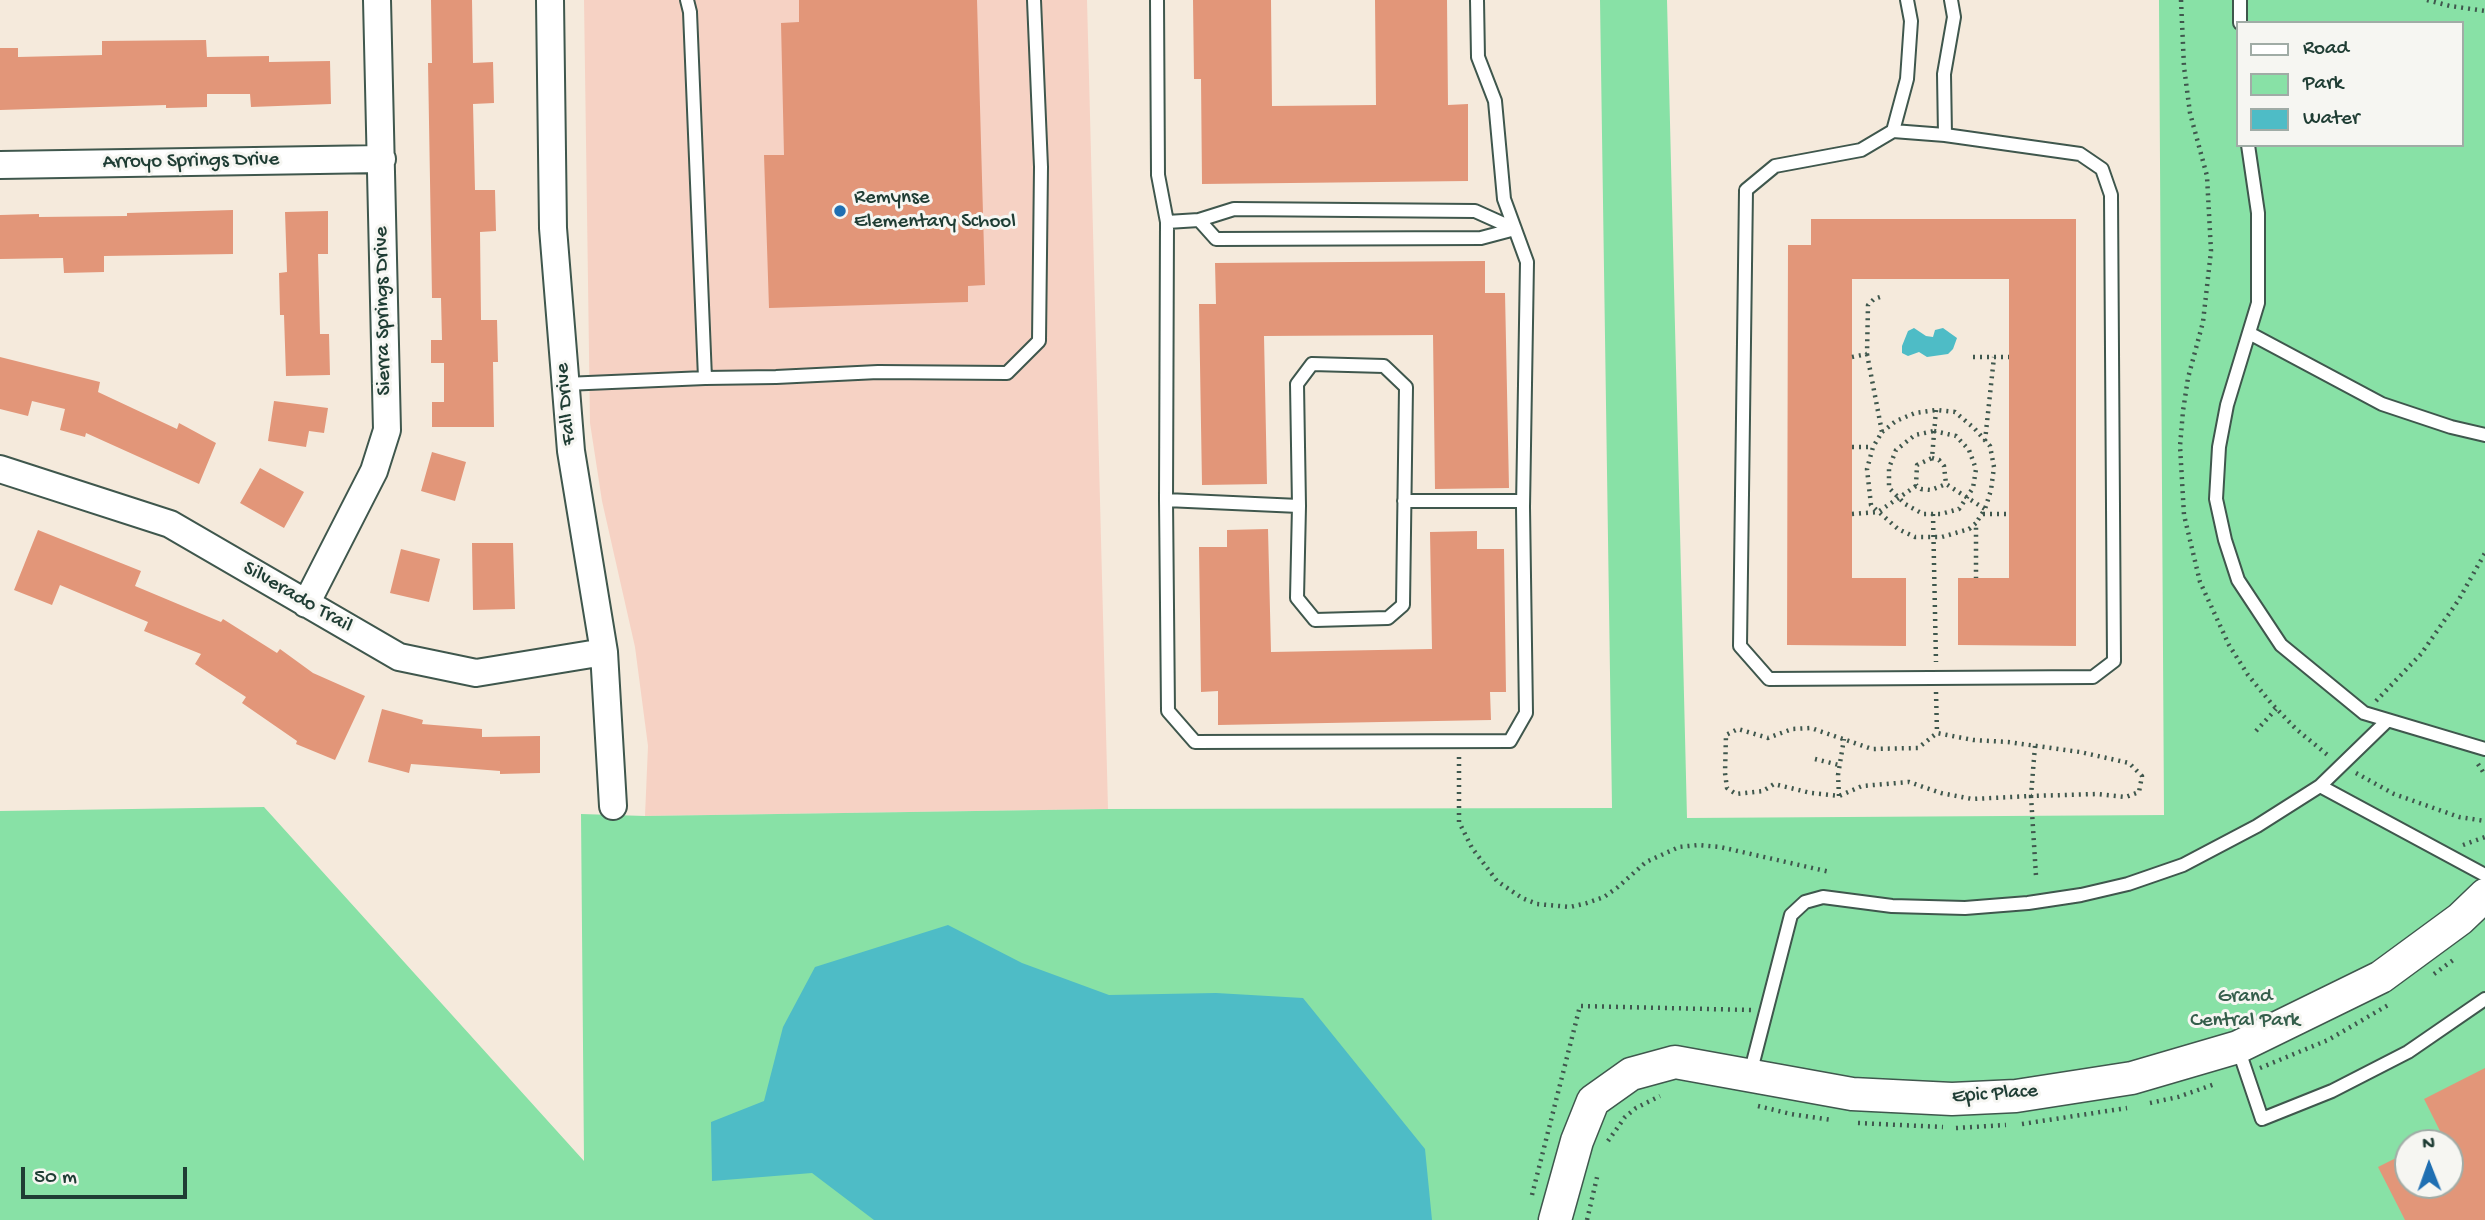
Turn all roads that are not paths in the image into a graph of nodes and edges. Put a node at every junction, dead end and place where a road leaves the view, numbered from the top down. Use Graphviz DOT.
graph roads {
  1 [pos="377,0"];
  2 [pos="550,0"];
  3 [pos="687,0"];
  4 [pos="1034,0"];
  5 [pos="1157,0"];
  6 [pos="1477,0"];
  7 [pos="1907,0"];
  8 [pos="1951,0"];
  9 [pos="2239,0"];
  10 [pos="2240,21"];
  11 [pos="1893,131"];
  12 [pos="1945,135"];
  13 [pos="2248,147"];
  14 [pos="382,159"];
  15 [pos="0,165"];
  16 [pos="1199,220"];
  17 [pos="1167,222"];
  18 [pos="1515,229"];
  19 [pos="2249,333"];
  20 [pos="705,378"];
  21 [pos="565,384"];
  22 [pos="2485,435"];
  23 [pos="0,469"];
  24 [pos="1166,500"];
  25 [pos="1404,501"];
  26 [pos="1523,501"];
  27 [pos="1299,506"];
  28 [pos="306,604"];
  29 [pos="604,652"];
  30 [pos="2387,721"];
  31 [pos="2485,749"];
  32 [pos="2320,786"];
  33 [pos="612,806"];
  34 [pos="2485,875"];
  35 [pos="2485,895"];
  36 [pos="2485,999"];
  37 [pos="2238,1048"];
  38 [pos="1749,1075"];
  39 [pos="1542,1213"];
  1 -- 14 [label="street, Sierra Springs Drive"];
  2 -- 21 [label="street, Fall Drive"];
  3 -- 20 [label="lane"];
  4 -- 20 [label="lane"];
  5 -- 17 [label="lane"];
  6 -- 18 [label="lane"];
  7 -- 11 [label="lane"];
  8 -- 12 [label="lane"];
  9 -- 10 [label="lane"];
  11 -- 12 [label="lane"];
  11 -- 12 [label="lane"];
  13 -- 19 [label="lane"];
  14 -- 15 [label="street, Arroyo Springs Drive"];
  14 -- 28 [label="street, Sierra Springs Drive"];
  16 -- 17 [label="lane"];
  16 -- 18 [label="lane"];
  16 -- 18 [label="lane"];
  17 -- 24 [label="lane"];
  18 -- 26 [label="lane"];
  19 -- 22 [label="lane"];
  19 -- 30 [label="lane"];
  20 -- 21 [label="lane"];
  21 -- 29 [label="street, Fall Drive"];
  23 -- 28 [label="street, Silverado Trail"];
  24 -- 26 [label="lane"];
  24 -- 27 [label="lane"];
  25 -- 26 [label="lane"];
  25 -- 27 [label="lane"];
  25 -- 27 [label="lane"];
  28 -- 29 [label="street, Silverado Trail"];
  29 -- 33 [label="street, Fall Drive"];
  30 -- 31 [label="lane"];
  30 -- 32 [label="lane"];
  32 -- 34 [label="lane"];
  32 -- 38 [label="lane"];
  35 -- 37 [label="street, Epic Place"];
  36 -- 37 [label="lane"];
  37 -- 38 [label="street, Epic Place"];
  38 -- 39 [label="street, Epic Place"];
}
